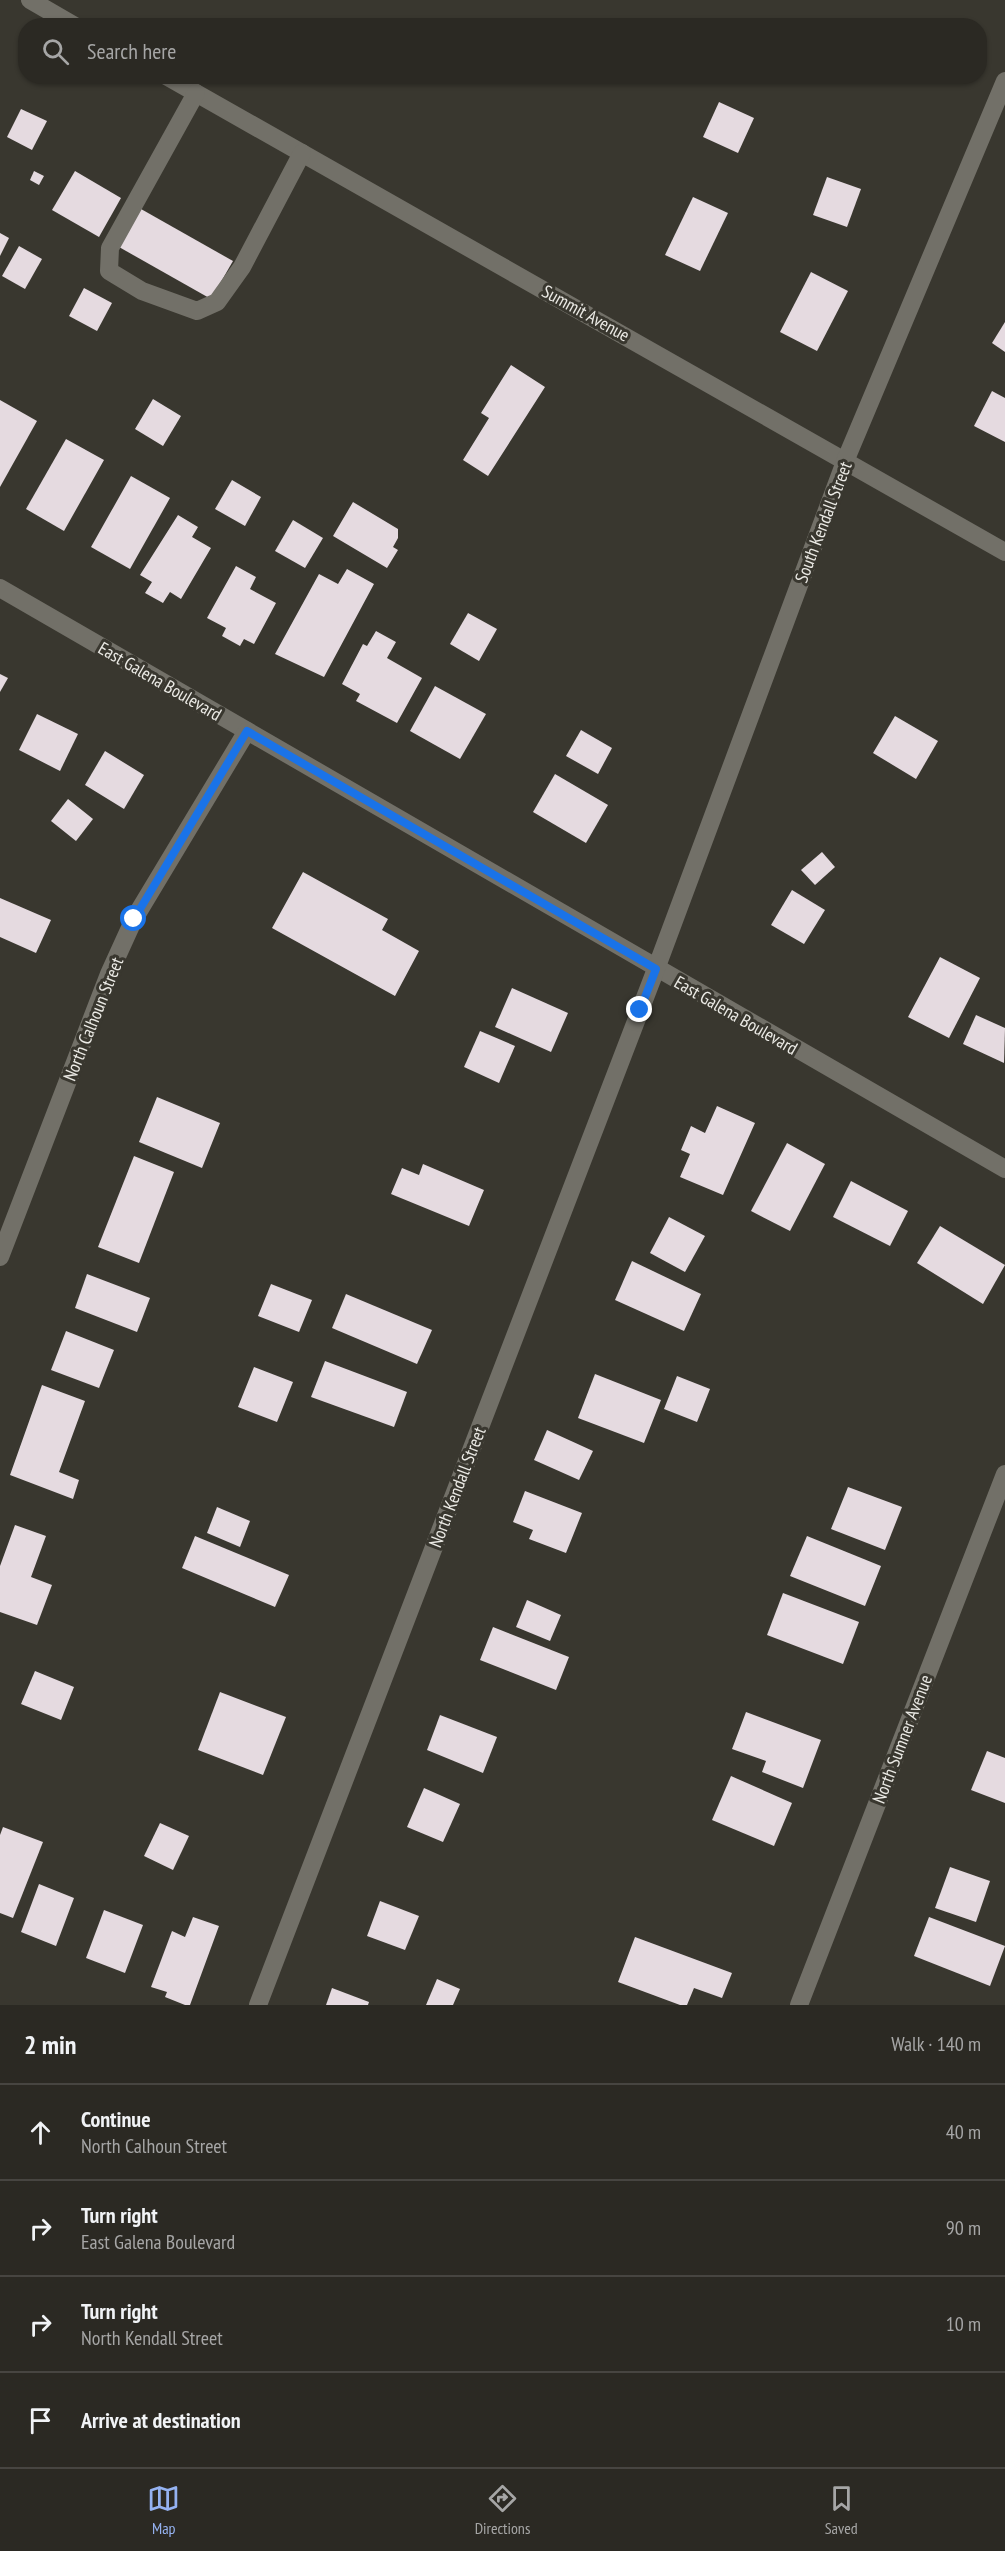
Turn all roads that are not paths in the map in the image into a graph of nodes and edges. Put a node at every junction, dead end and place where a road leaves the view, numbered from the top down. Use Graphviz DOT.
graph roads {
  1 [pos="30,0"];
  2 [pos="61,18"];
  3 [pos="1005,81"];
  4 [pos="180,84"];
  5 [pos="196,93"];
  6 [pos="302,153"];
  7 [pos="846,459"];
  8 [pos="1005,552"];
  9 [pos="0,588"];
  10 [pos="247,731"];
  11 [pos="656,969"];
  12 [pos="1005,1169"];
  13 [pos="0,1257"];
  14 [pos="1005,1474"];
  15 [pos="258,2005"];
  16 [pos="799,2005"];
  1 -- 2 [label="street"];
  3 -- 7 [label="street, South Kendall Street"];
  4 -- 5 [label="street, Summit Avenue"];
  5 -- 6 [label="street, Summit Avenue"];
  5 -- 6 [label="street"];
  6 -- 7 [label="street, Summit Avenue"];
  7 -- 8 [label="street, Summit Avenue"];
  7 -- 11 [label="street, South Kendall Street"];
  9 -- 10 [label="street, East Galena Boulevard"];
  10 -- 11 [label="street, East Galena Boulevard"];
  10 -- 13 [label="street, North Calhoun Street"];
  11 -- 12 [label="street, East Galena Boulevard"];
  11 -- 15 [label="street, North Kendall Street"];
  14 -- 16 [label="street, North Sumner Avenue"];
}
